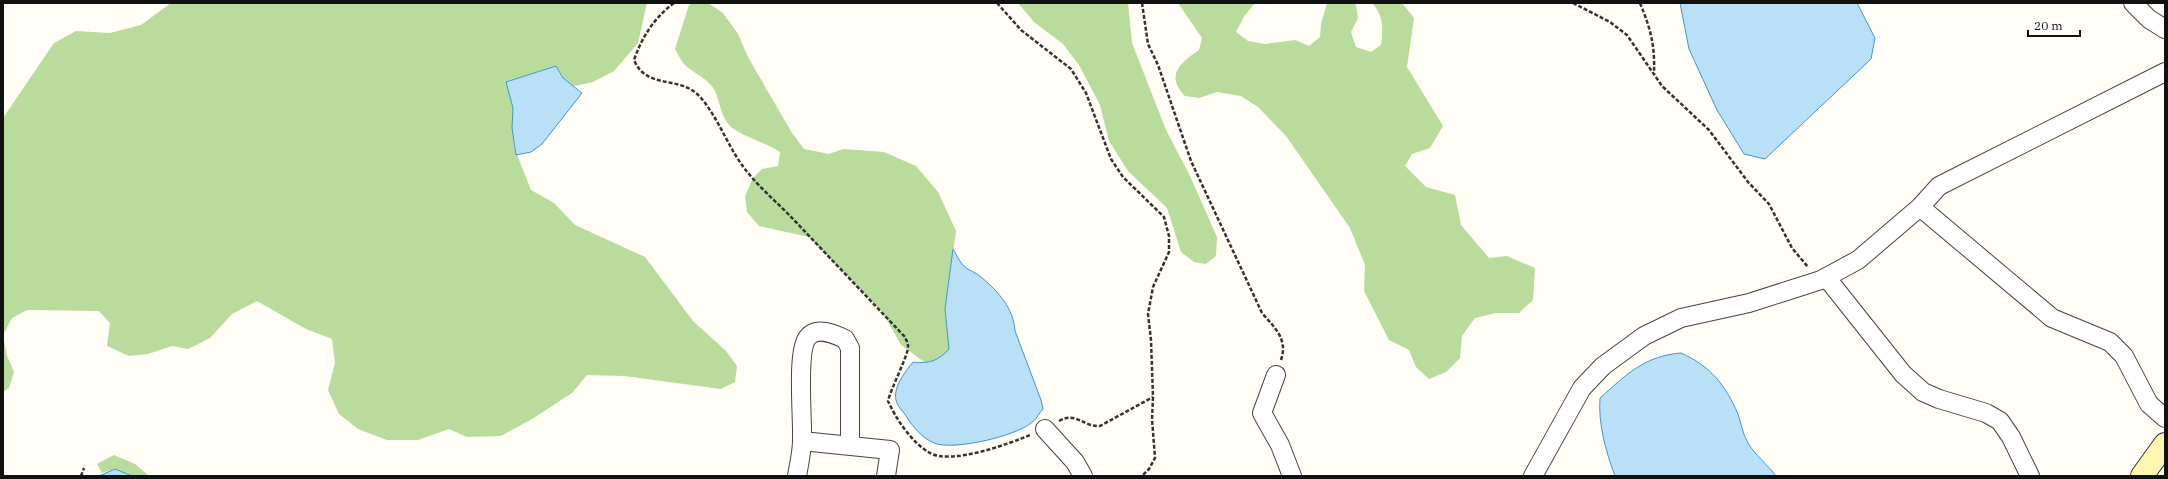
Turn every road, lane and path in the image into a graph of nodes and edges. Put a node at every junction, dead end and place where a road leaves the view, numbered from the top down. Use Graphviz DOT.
graph roads {
  1 [pos="674,3"];
  2 [pos="997,3"];
  3 [pos="1142,3"];
  4 [pos="1573,3"];
  5 [pos="1640,3"];
  6 [pos="2140,5"];
  7 [pos="2165,29"];
  8 [pos="2165,72"];
  9 [pos="1654,75"];
  10 [pos="1920,206"];
  11 [pos="1824,279"];
  12 [pos="1276,375"];
  13 [pos="1154,397"];
  14 [pos="2165,418"];
  15 [pos="1045,429"];
  16 [pos="802,441"];
  17 [pos="2165,444"];
  18 [pos="850,445"];
  19 [pos="84,468"];
  20 [pos="81,476"];
  21 [pos="797,476"];
  22 [pos="886,476"];
  23 [pos="1083,476"];
  24 [pos="1142,476"];
  25 [pos="1292,476"];
  26 [pos="1533,476"];
  27 [pos="2030,476"];
  28 [pos="2142,476"];
  1 -- 15 [label="path"];
  2 -- 13 [label="path"];
  3 -- 12 [label="path"];
  4 -- 9 [label="path"];
  5 -- 9 [label="path"];
  6 -- 7 [label="street"];
  8 -- 10 [label="street"];
  9 -- 11 [label="path"];
  10 -- 11 [label="street"];
  10 -- 14 [label="street"];
  11 -- 26 [label="street"];
  11 -- 27 [label="street"];
  12 -- 25 [label="street"];
  13 -- 15 [label="path"];
  13 -- 24 [label="path"];
  15 -- 23 [label="street"];
  16 -- 18 [label="street"];
  16 -- 18 [label="street"];
  16 -- 21 [label="street"];
  17 -- 28 [label="main road"];
  18 -- 22 [label="street"];
  19 -- 20 [label="path"];
}
